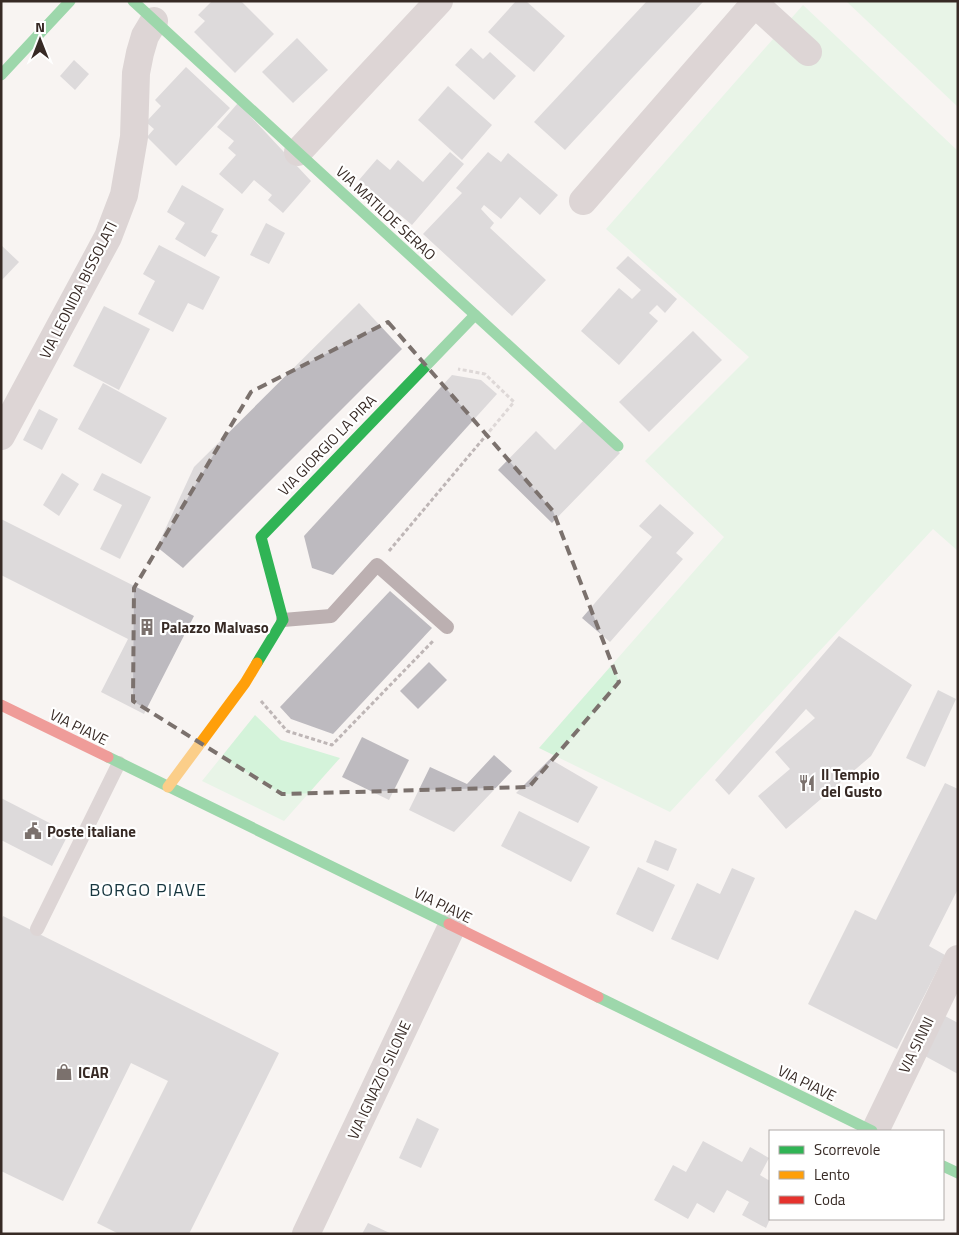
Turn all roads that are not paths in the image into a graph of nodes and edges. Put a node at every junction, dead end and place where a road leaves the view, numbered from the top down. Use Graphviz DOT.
graph roads {
  1 [pos="70,1"];
  2 [pos="133,1"];
  3 [pos="439,1"];
  4 [pos="753,2"];
  5 [pos="154,20"];
  6 [pos="808,52"];
  7 [pos="1,75"];
  8 [pos="298,152"];
  9 [pos="583,200"];
  10 [pos="475,315"];
  11 [pos="1,436"];
  12 [pos="618,446"];
  13 [pos="283,620"];
  14 [pos="447,627"];
  15 [pos="1,705"];
  16 [pos="119,763"];
  17 [pos="168,786"];
  18 [pos="452,926"];
  19 [pos="37,929"];
  20 [pos="958,959"];
  21 [pos="872,1130"];
  22 [pos="874,1130"];
  23 [pos="944,1166"];
  24 [pos="958,1173"];
  25 [pos="306,1234"];
  1 -- 7 [label="street"];
  2 -- 5 [label="street, VIA MATILDE SERAO"];
  3 -- 8 [label="street"];
  4 -- 6 [label="street"];
  4 -- 9 [label="street"];
  5 -- 8 [label="street, VIA MATILDE SERAO"];
  5 -- 11 [label="street, VIA LEONIDA BISSOLATI"];
  8 -- 10 [label="street, VIA MATILDE SERAO"];
  10 -- 12 [label="street, VIA MATILDE SERAO"];
  10 -- 13 [label="street, VIA GIORGIO LA PIRA"];
  13 -- 14 [label="lane"];
  13 -- 17 [label="street"];
  15 -- 16 [label="street, VIA PIAVE"];
  16 -- 17 [label="street, VIA PIAVE"];
  16 -- 19 [label="lane"];
  17 -- 18 [label="street, VIA PIAVE"];
  18 -- 21 [label="street, VIA PIAVE"];
  18 -- 25 [label="street, VIA IGNAZIO SILONE"];
  20 -- 22 [label="street, VIA SINNI"];
  23 -- 24 [label="street"];
}
